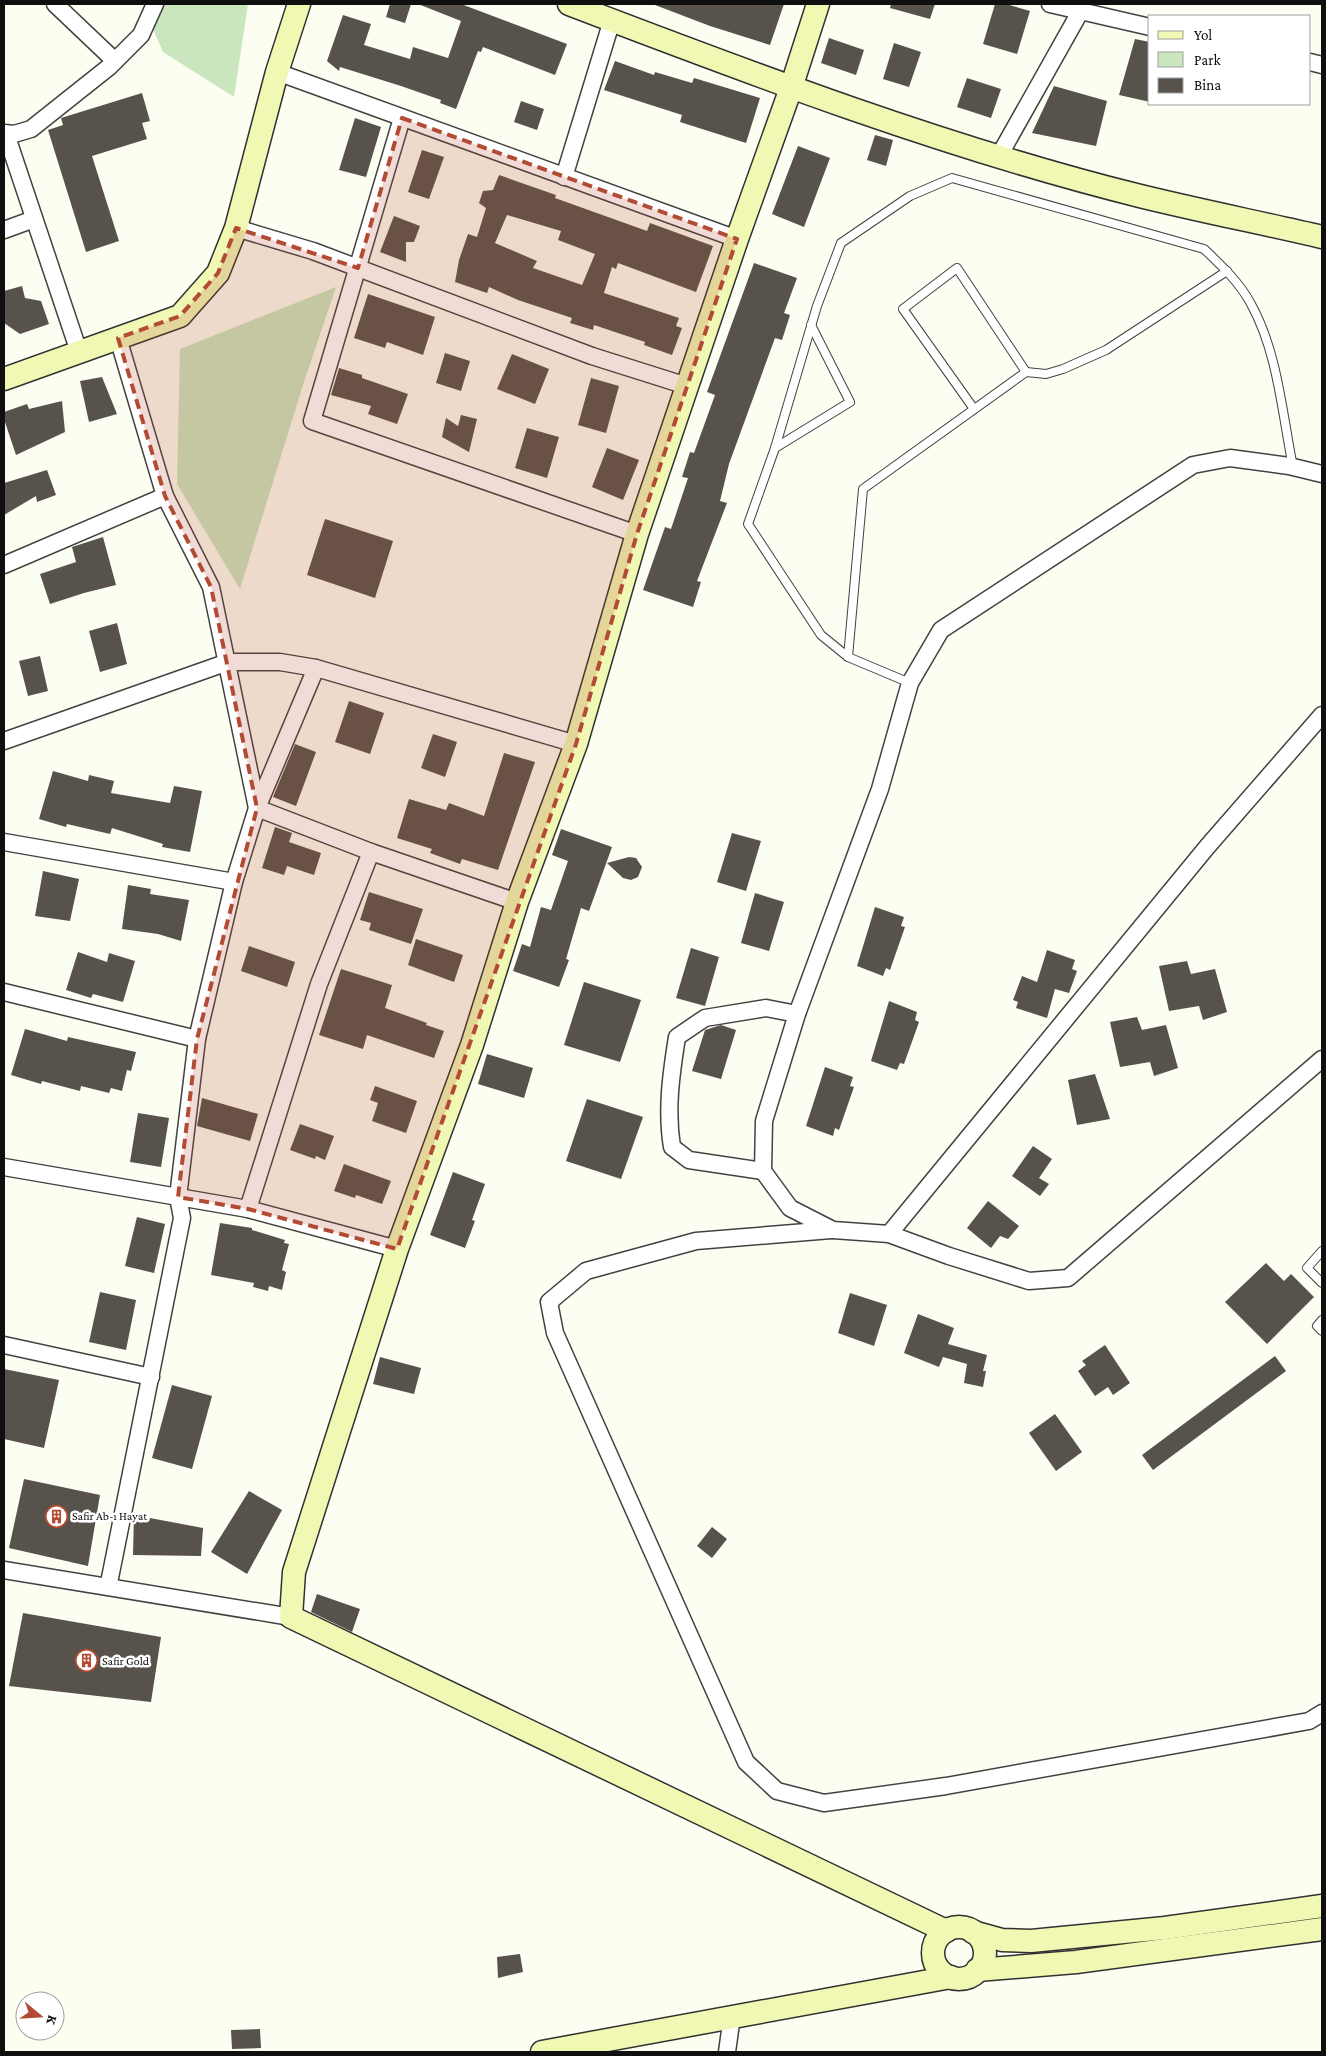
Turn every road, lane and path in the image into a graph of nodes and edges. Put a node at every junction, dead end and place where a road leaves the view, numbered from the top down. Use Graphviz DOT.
graph roads {
  1 [pos="55,4"];
  2 [pos="155,4"];
  3 [pos="282,4"];
  4 [pos="299,4"];
  5 [pos="569,4"];
  6 [pos="818,4"];
  7 [pos="1050,4"];
  8 [pos="1080,12"];
  9 [pos="612,20"];
  10 [pos="1148,27"];
  11 [pos="115,61"];
  12 [pos="277,72"];
  13 [pos="791,88"];
  14 [pos="402,118"];
  15 [pos="5,134"];
  16 [pos="998,156"];
  17 [pos="564,176"];
  18 [pos="34,218"];
  19 [pos="236,228"];
  20 [pos="4,230"];
  21 [pos="1322,237"];
  22 [pos="737,239"];
  23 [pos="358,268"];
  24 [pos="1227,271"];
  25 [pos="811,325"];
  26 [pos="118,338"];
  27 [pos="79,352"];
  28 [pos="1026,372"];
  29 [pos="4,379"];
  30 [pos="687,386"];
  31 [pos="974,409"];
  32 [pos="775,448"];
  33 [pos="1293,467"];
  34 [pos="1322,474"];
  35 [pos="165,496"];
  36 [pos="637,534"];
  37 [pos="4,565"];
  38 [pos="848,657"];
  39 [pos="228,662"];
  40 [pos="316,668"];
  41 [pos="910,683"];
  42 [pos="1322,715"];
  43 [pos="4,740"];
  44 [pos="576,744"];
  45 [pos="257,808"];
  46 [pos="4,842"];
  47 [pos="371,852"];
  48 [pos="234,882"];
  49 [pos="517,902"];
  50 [pos="4,992"];
  51 [pos="797,1014"];
  52 [pos="197,1039"];
  53 [pos="1322,1059"];
  54 [pos="4,1167"];
  55 [pos="763,1171"];
  56 [pos="178,1197"];
  57 [pos="248,1209"];
  58 [pos="832,1230"];
  59 [pos="889,1234"];
  60 [pos="397,1249"];
  61 [pos="1322,1252"];
  62 [pos="1322,1283"];
  63 [pos="1322,1320"];
  64 [pos="1322,1331"];
  65 [pos="4,1345"];
  66 [pos="151,1378"];
  67 [pos="4,1570"];
  68 [pos="109,1583"];
  69 [pos="291,1617"];
  70 [pos="1322,1713"];
  71 [pos="1322,1906"];
  72 [pos="1322,1929"];
  73 [pos="946,1931"];
  74 [pos="973,1932"];
  75 [pos="977,1970"];
  76 [pos="950,1977"];
  77 [pos="732,2016"];
  78 [pos="542,2052"];
  79 [pos="727,2052"];
  1 -- 11 [label="street"];
  2 -- 11 [label="street"];
  3 -- 12 [label="street"];
  4 -- 12 [label="street"];
  5 -- 9 [label="street"];
  6 -- 13 [label="street"];
  7 -- 8 [label="street"];
  8 -- 10 [label="street"];
  8 -- 16 [label="street"];
  9 -- 13 [label="street"];
  9 -- 17 [label="street"];
  11 -- 15 [label="street"];
  12 -- 14 [label="street"];
  12 -- 19 [label="street"];
  13 -- 16 [label="street"];
  13 -- 22 [label="street"];
  14 -- 17 [label="street"];
  14 -- 23 [label="street"];
  15 -- 18 [label="street"];
  16 -- 21 [label="street"];
  17 -- 22 [label="street"];
  18 -- 20 [label="street"];
  18 -- 27 [label="street"];
  19 -- 23 [label="street"];
  19 -- 26 [label="street"];
  22 -- 30 [label="street"];
  23 -- 30 [label="street"];
  23 -- 36 [label="street"];
  24 -- 25 [label="lane"];
  24 -- 28 [label="lane"];
  24 -- 33 [label="lane"];
  25 -- 32 [label="lane"];
  25 -- 32 [label="lane"];
  26 -- 27 [label="street"];
  26 -- 35 [label="street"];
  27 -- 29 [label="street"];
  28 -- 31 [label="lane"];
  28 -- 31 [label="lane"];
  30 -- 36 [label="street"];
  31 -- 38 [label="lane"];
  32 -- 38 [label="lane"];
  33 -- 34 [label="street"];
  33 -- 41 [label="street"];
  35 -- 37 [label="street"];
  35 -- 39 [label="street"];
  36 -- 44 [label="street"];
  38 -- 41 [label="lane"];
  39 -- 40 [label="street"];
  39 -- 43 [label="street"];
  39 -- 45 [label="street"];
  40 -- 44 [label="street"];
  40 -- 45 [label="street"];
  41 -- 51 [label="street"];
  42 -- 59 [label="street"];
  44 -- 49 [label="street"];
  45 -- 47 [label="street"];
  45 -- 48 [label="street"];
  46 -- 48 [label="street"];
  47 -- 49 [label="street"];
  47 -- 57 [label="street"];
  48 -- 52 [label="street"];
  49 -- 60 [label="street"];
  50 -- 52 [label="street"];
  51 -- 55 [label="street"];
  51 -- 55 [label="street"];
  52 -- 56 [label="street"];
  53 -- 59 [label="street"];
  54 -- 56 [label="street"];
  55 -- 58 [label="street"];
  56 -- 57 [label="street"];
  56 -- 66 [label="street"];
  57 -- 60 [label="street"];
  58 -- 59 [label="street"];
  58 -- 70 [label="street"];
  60 -- 69 [label="street"];
  61 -- 62 [label="lane"];
  63 -- 64 [label="lane"];
  65 -- 66 [label="street"];
  66 -- 68 [label="street"];
  67 -- 69 [label="street"];
  69 -- 73 [label="street"];
  71 -- 74 [label="street"];
  72 -- 75 [label="street"];
  73 -- 74 [label="street"];
  73 -- 76 [label="street"];
  74 -- 75 [label="street"];
  75 -- 76 [label="street"];
  76 -- 77 [label="street"];
  77 -- 78 [label="street"];
  77 -- 79 [label="street"];
}
